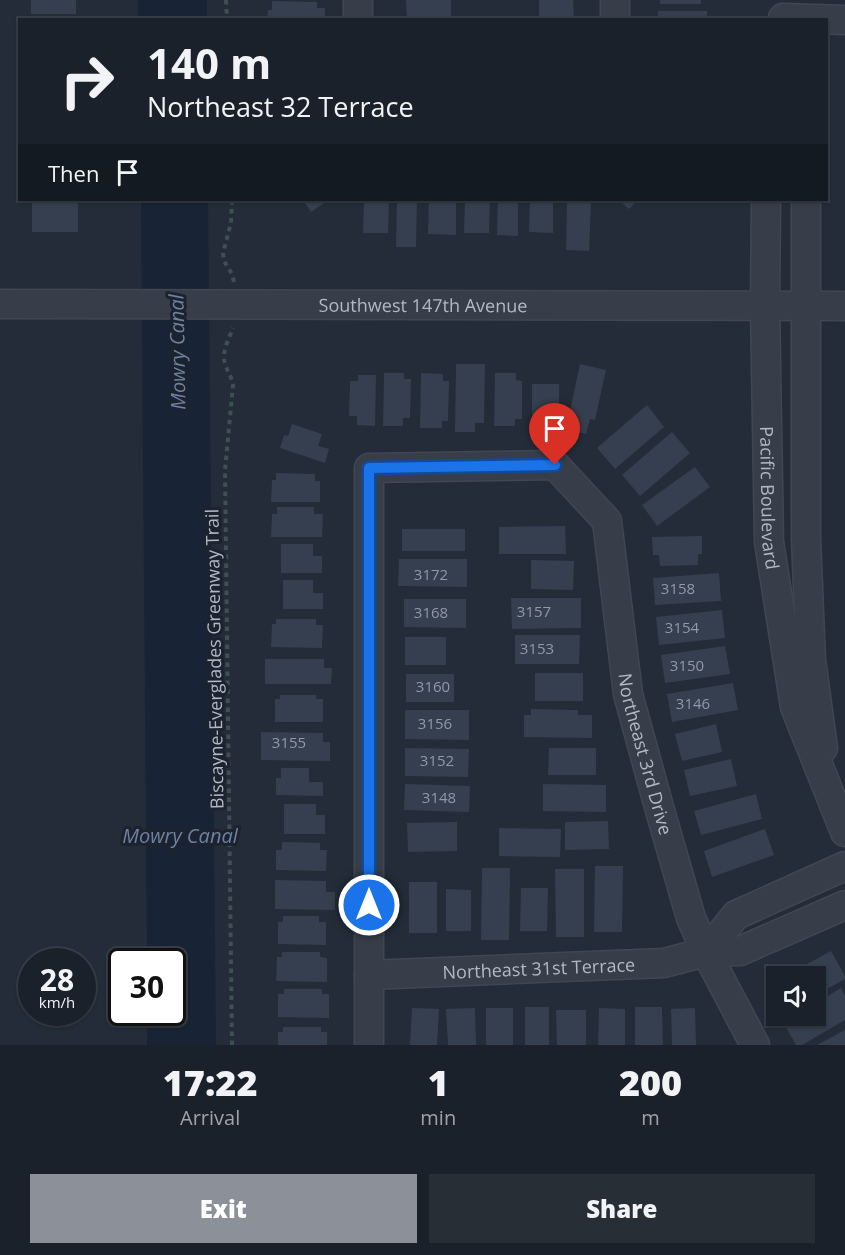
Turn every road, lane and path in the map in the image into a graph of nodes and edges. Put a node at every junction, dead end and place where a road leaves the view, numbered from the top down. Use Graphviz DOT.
graph roads {
  1 [pos="226,0"];
  2 [pos="358,0"];
  3 [pos="615,0"];
  4 [pos="783,14"];
  5 [pos="227,18"];
  6 [pos="358,18"];
  7 [pos="615,18"];
  8 [pos="824,18"];
  9 [pos="828,18"];
  10 [pos="845,20"];
  11 [pos="232,201"];
  12 [pos="766,201"];
  13 [pos="807,201"];
  14 [pos="0,304"];
  15 [pos="765,305"];
  16 [pos="230,306"];
  17 [pos="805,306"];
  18 [pos="845,306"];
  19 [pos="829,789"];
  20 [pos="845,832"];
  21 [pos="845,866"];
  22 [pos="845,905"];
  23 [pos="750,909"];
  24 [pos="763,941"];
  25 [pos="706,952"];
  26 [pos="369,975"];
  27 [pos="232,1045"];
  28 [pos="369,1045"];
  29 [pos="755,1045"];
  1 -- 5 [label="path"];
  2 -- 6 [label="street"];
  3 -- 7 [label="street"];
  4 -- 8 [label="street"];
  9 -- 10 [label="street"];
  11 -- 16 [label="path"];
  12 -- 15 [label="street, Pacific Boulevard"];
  13 -- 17 [label="street, Pacific Boulevard"];
  14 -- 16 [label="street, Southwest 147th Avenue"];
  15 -- 16 [label="street, Southwest 147th Avenue"];
  15 -- 17 [label="street, Southwest 147th Avenue"];
  15 -- 19 [label="street, Pacific Boulevard"];
  16 -- 27 [label="path, Biscayne-Everglades Greenway Trail"];
  17 -- 18 [label="street, Southwest 147th Avenue"];
  17 -- 19 [label="street, Pacific Boulevard"];
  19 -- 20 [label="street, Pacific Boulevard"];
  21 -- 23 [label="street"];
  22 -- 24 [label="street, Northeast 31st Terrace"];
  23 -- 24 [label="street"];
  23 -- 25 [label="street"];
  24 -- 25 [label="street, Northeast 31st Terrace"];
  25 -- 26 [label="street, Northeast 31st Terrace"];
  25 -- 26 [label="street, Northeast 3rd Drive"];
  25 -- 29 [label="street, Northeast 3rd Drive"];
  26 -- 28 [label="street"];
}
